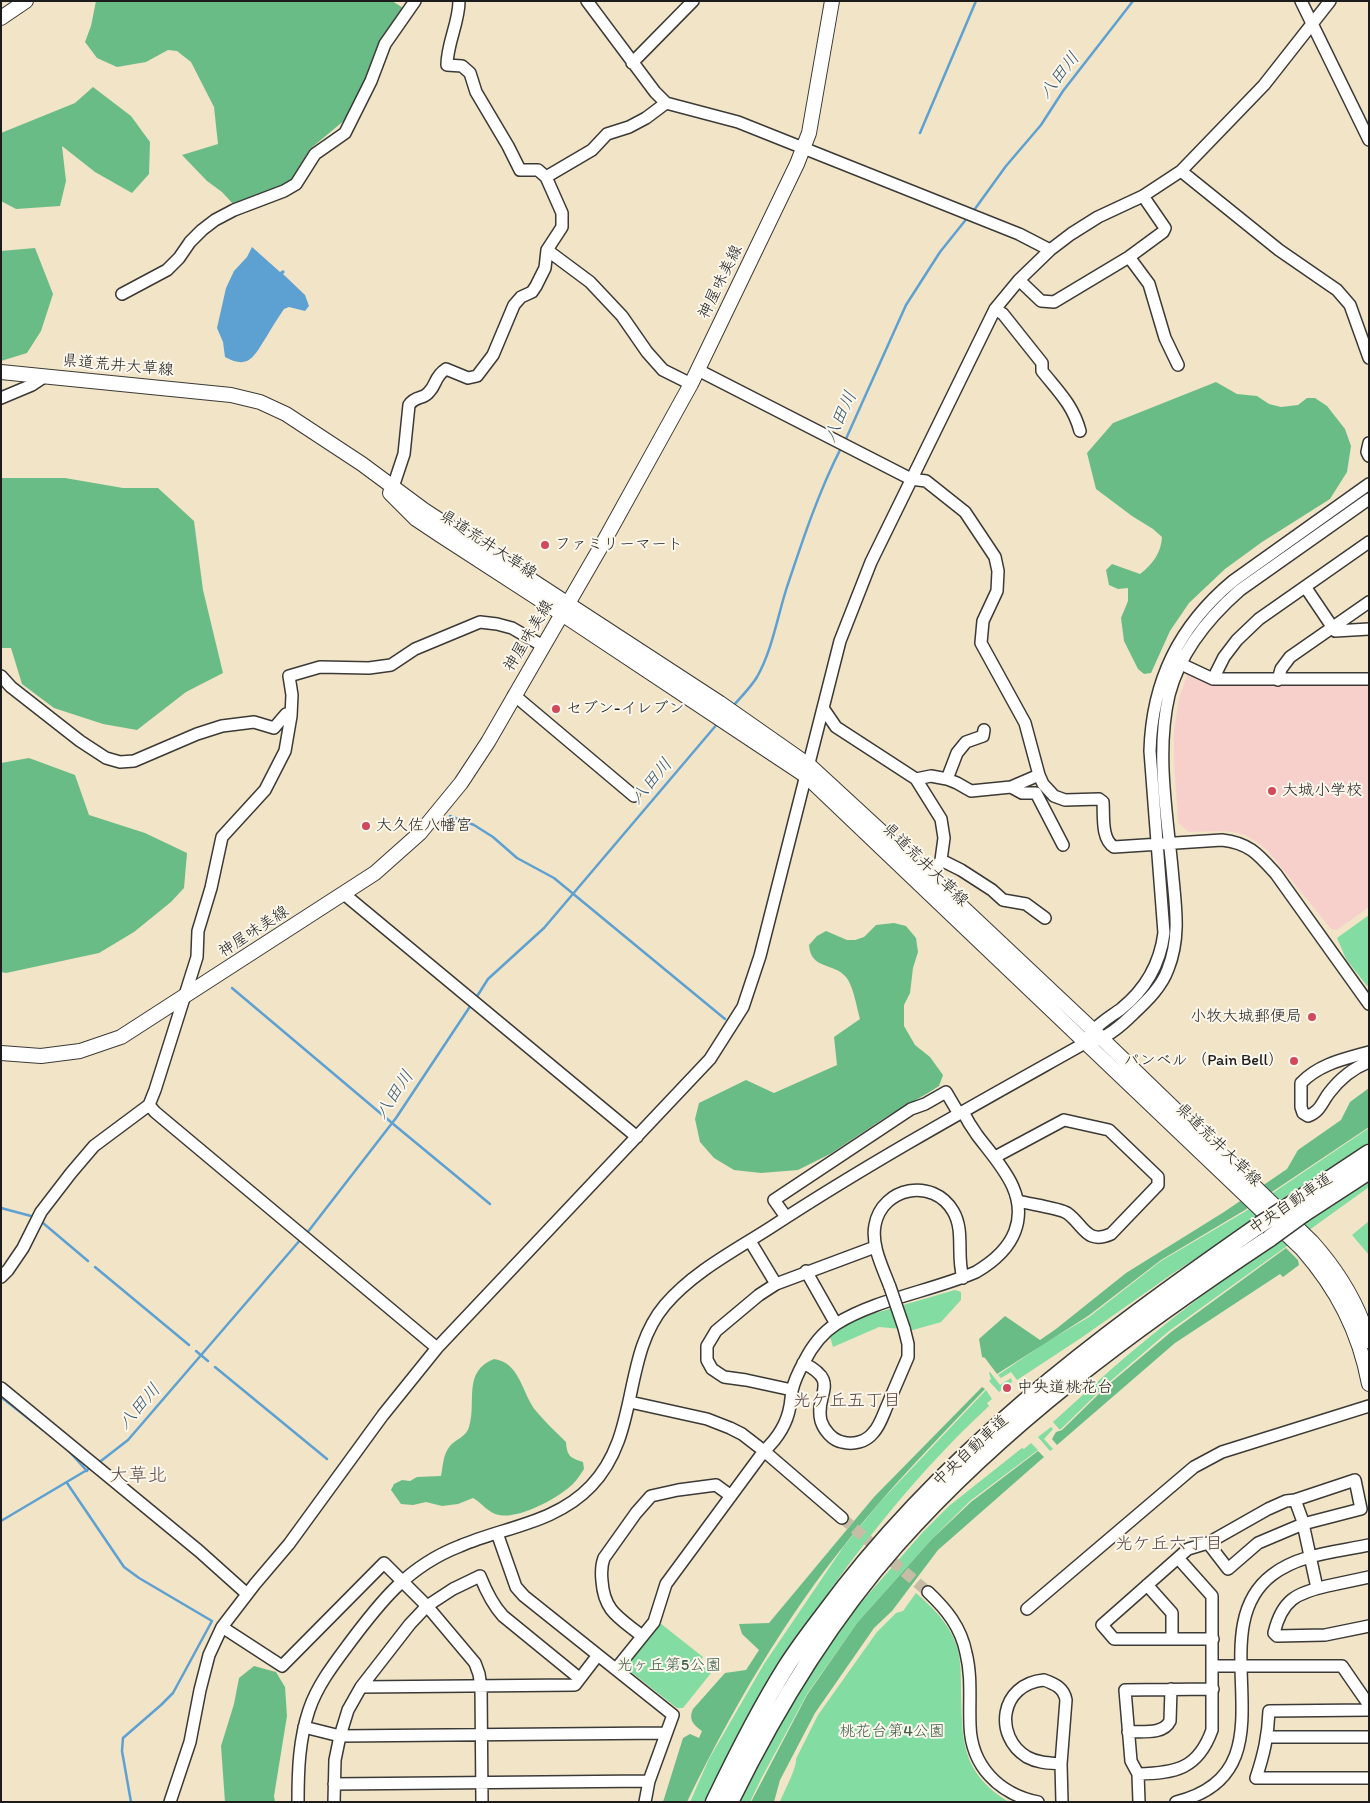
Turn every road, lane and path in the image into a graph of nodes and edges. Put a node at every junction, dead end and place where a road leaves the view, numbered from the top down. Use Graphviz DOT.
graph roads {
  1 [pos="26,1"];
  2 [pos="415,1"];
  3 [pos="459,1"];
  4 [pos="587,1"];
  5 [pos="693,1"];
  6 [pos="832,1"];
  7 [pos="1301,1"];
  8 [pos="1330,1"];
  9 [pos="1,18"];
  10 [pos="1312,24"];
  11 [pos="632,63"];
  12 [pos="666,102"];
  13 [pos="1369,140"];
  14 [pos="804,149"];
  15 [pos="1181,171"];
  16 [pos="546,177"];
  17 [pos="1143,196"];
  18 [pos="547,250"];
  19 [pos="1050,250"];
  20 [pos="1129,257"];
  21 [pos="1018,280"];
  22 [pos="122,294"];
  23 [pos="995,309"];
  24 [pos="1369,358"];
  25 [pos="1178,366"];
  26 [pos="698,370"];
  27 [pos="1,372"];
  28 [pos="44,376"];
  29 [pos="691,384"];
  30 [pos="1,398"];
  31 [pos="1080,430"];
  32 [pos="1369,443"];
  33 [pos="1369,456"];
  34 [pos="362,464"];
  35 [pos="912,479"];
  36 [pos="1369,484"];
  37 [pos="393,487"];
  38 [pos="1369,499"];
  39 [pos="1369,542"];
  40 [pos="1306,588"];
  41 [pos="1369,602"];
  42 [pos="565,609"];
  43 [pos="1354,613"];
  44 [pos="1332,628"];
  45 [pos="1367,629"];
  46 [pos="543,646"];
  47 [pos="1181,664"];
  48 [pos="1,676"];
  49 [pos="1213,679"];
  50 [pos="1369,679"];
  51 [pos="1278,680"];
  52 [pos="514,696"];
  53 [pos="823,708"];
  54 [pos="292,716"];
  55 [pos="984,730"];
  56 [pos="808,771"];
  57 [pos="1039,775"];
  58 [pos="947,779"];
  59 [pos="916,780"];
  60 [pos="1011,787"];
  61 [pos="634,796"];
  62 [pos="1170,843"];
  63 [pos="1157,844"];
  64 [pos="1063,845"];
  65 [pos="941,860"];
  66 [pos="926,880"];
  67 [pos="344,894"];
  68 [pos="1045,918"];
  69 [pos="184,998"];
  70 [pos="1369,1004"];
  71 [pos="1098,1034"];
  72 [pos="1085,1043"];
  73 [pos="1369,1052"];
  74 [pos="1,1053"];
  75 [pos="1369,1062"];
  76 [pos="149,1104"];
  77 [pos="961,1113"];
  78 [pos="637,1137"];
  79 [pos="1369,1153"];
  80 [pos="995,1157"];
  81 [pos="1369,1171"];
  82 [pos="1018,1201"];
  83 [pos="1299,1208"];
  84 [pos="786,1218"];
  85 [pos="750,1241"];
  86 [pos="875,1247"];
  87 [pos="806,1271"];
  88 [pos="1,1277"];
  89 [pos="964,1278"];
  90 [pos="776,1284"];
  91 [pos="836,1324"];
  92 [pos="1369,1341"];
  93 [pos="437,1348"];
  94 [pos="803,1363"];
  95 [pos="1369,1384"];
  96 [pos="1,1388"];
  97 [pos="792,1390"];
  98 [pos="630,1402"];
  99 [pos="1369,1406"];
  100 [pos="764,1451"];
  101 [pos="731,1496"];
  102 [pos="1295,1500"];
  103 [pos="842,1518"];
  104 [pos="1303,1524"];
  105 [pos="496,1533"];
  106 [pos="1208,1544"];
  107 [pos="1369,1545"];
  108 [pos="1311,1557"];
  109 [pos="1178,1558"];
  110 [pos="1369,1577"];
  111 [pos="402,1581"];
  112 [pos="1147,1585"];
  113 [pos="1317,1588"];
  114 [pos="928,1592"];
  115 [pos="247,1594"];
  116 [pos="427,1606"];
  117 [pos="1028,1609"];
  118 [pos="1369,1626"];
  119 [pos="222,1627"];
  120 [pos="642,1636"];
  121 [pos="1213,1638"];
  122 [pos="1172,1639"];
  123 [pos="598,1655"];
  124 [pos="1213,1666"];
  125 [pos="1242,1666"];
  126 [pos="616,1669"];
  127 [pos="579,1678"];
  128 [pos="361,1687"];
  129 [pos="481,1687"];
  130 [pos="1213,1688"];
  131 [pos="1171,1689"];
  132 [pos="1369,1705"];
  133 [pos="1369,1710"];
  134 [pos="304,1727"];
  135 [pos="1128,1732"];
  136 [pos="666,1733"];
  137 [pos="481,1735"];
  138 [pos="340,1736"];
  139 [pos="1268,1737"];
  140 [pos="1369,1737"];
  141 [pos="1061,1764"];
  142 [pos="1138,1774"];
  143 [pos="1369,1778"];
  144 [pos="649,1782"];
  145 [pos="481,1783"];
  146 [pos="334,1784"];
  147 [pos="170,1802"];
  148 [pos="298,1802"];
  149 [pos="334,1802"];
  150 [pos="482,1802"];
  151 [pos="645,1802"];
  152 [pos="714,1802"];
  153 [pos="730,1802"];
  154 [pos="1038,1802"];
  155 [pos="1062,1802"];
  156 [pos="1139,1802"];
  157 [pos="1176,1802"];
  1 -- 9 [label="main road"];
  2 -- 22 [label="street"];
  3 -- 16 [label="street"];
  4 -- 11 [label="street"];
  5 -- 11 [label="street"];
  6 -- 14 [label="main road, 神屋味美線"];
  7 -- 10 [label="street"];
  8 -- 10 [label="street"];
  10 -- 13 [label="street"];
  10 -- 15 [label="street"];
  11 -- 12 [label="street"];
  12 -- 14 [label="street"];
  12 -- 16 [label="street"];
  14 -- 19 [label="street"];
  14 -- 26 [label="main road, 神屋味美線"];
  15 -- 17 [label="street"];
  15 -- 24 [label="street"];
  16 -- 18 [label="street"];
  17 -- 19 [label="street"];
  17 -- 20 [label="street"];
  18 -- 29 [label="street"];
  18 -- 37 [label="street"];
  19 -- 21 [label="street"];
  20 -- 21 [label="street"];
  20 -- 25 [label="street"];
  21 -- 23 [label="street"];
  23 -- 31 [label="street"];
  23 -- 35 [label="street"];
  26 -- 29 [label="main road, 神屋味美線"];
  26 -- 35 [label="street"];
  27 -- 28 [label="main road, 県道荒井大草線"];
  28 -- 30 [label="street"];
  28 -- 34 [label="main road, 県道荒井大草線"];
  29 -- 42 [label="main road, 神屋味美線"];
  32 -- 33 [label="street"];
  34 -- 37 [label="main road, 県道荒井大草線"];
  34 -- 42 [label="main road, 県道荒井大草線"];
  35 -- 53 [label="street"];
  35 -- 57 [label="street"];
  36 -- 63 [label="street"];
  37 -- 42 [label="main road, 県道荒井大草線"];
  38 -- 47 [label="street"];
  39 -- 40 [label="street"];
  40 -- 44 [label="street"];
  40 -- 49 [label="street"];
  41 -- 43 [label="street"];
  42 -- 46 [label="main road, 神屋味美線"];
  42 -- 56 [label="main road, 県道荒井大草線"];
  43 -- 44 [label="street"];
  43 -- 45 [label="street"];
  44 -- 45 [label="street"];
  44 -- 51 [label="street"];
  46 -- 52 [label="main road, 神屋味美線"];
  46 -- 54 [label="street"];
  47 -- 49 [label="street"];
  47 -- 62 [label="street"];
  48 -- 54 [label="street"];
  49 -- 51 [label="street"];
  50 -- 51 [label="street"];
  52 -- 61 [label="street"];
  52 -- 67 [label="main road, 神屋味美線"];
  53 -- 56 [label="street"];
  53 -- 59 [label="street"];
  54 -- 69 [label="street"];
  55 -- 58 [label="street"];
  56 -- 66 [label="main road, 県道荒井大草線"];
  56 -- 78 [label="street"];
  57 -- 60 [label="street"];
  57 -- 63 [label="street"];
  58 -- 59 [label="street"];
  58 -- 60 [label="street"];
  59 -- 65 [label="street"];
  60 -- 64 [label="street"];
  62 -- 63 [label="street"];
  62 -- 70 [label="street"];
  62 -- 71 [label="street"];
  63 -- 71 [label="street"];
  65 -- 66 [label="street"];
  65 -- 68 [label="street"];
  66 -- 71 [label="main road, 県道荒井大草線"];
  66 -- 72 [label="main road, 県道荒井大草線"];
  67 -- 69 [label="main road, 神屋味美線"];
  67 -- 78 [label="street"];
  69 -- 74 [label="main road, 神屋味美線"];
  69 -- 76 [label="street"];
  71 -- 72 [label="street"];
  71 -- 92 [label="main road, 県道荒井大草線"];
  72 -- 77 [label="street"];
  72 -- 95 [label="main road, 県道荒井大草線"];
  73 -- 75 [label="street"];
  76 -- 88 [label="street"];
  76 -- 93 [label="street"];
  77 -- 80 [label="street"];
  77 -- 84 [label="street"];
  77 -- 84 [label="street"];
  78 -- 93 [label="street"];
  79 -- 83 [label="highway, 中央自動車道"];
  80 -- 82 [label="street"];
  80 -- 82 [label="street"];
  81 -- 83 [label="highway, 中央自動車道"];
  82 -- 89 [label="street"];
  83 -- 152 [label="highway, 中央自動車道, bridge"];
  83 -- 153 [label="highway, 中央自動車道, bridge"];
  84 -- 85 [label="street"];
  85 -- 90 [label="street"];
  85 -- 98 [label="street"];
  86 -- 87 [label="street"];
  86 -- 89 [label="street"];
  86 -- 94 [label="street, bridge"];
  87 -- 90 [label="street"];
  87 -- 91 [label="street"];
  89 -- 91 [label="street"];
  90 -- 97 [label="street"];
  91 -- 94 [label="street"];
  93 -- 115 [label="street"];
  94 -- 97 [label="street"];
  96 -- 115 [label="street"];
  97 -- 100 [label="street"];
  98 -- 100 [label="street"];
  98 -- 105 [label="street"];
  99 -- 117 [label="street"];
  100 -- 101 [label="street"];
  100 -- 103 [label="street"];
  101 -- 120 [label="street"];
  101 -- 120 [label="street"];
  102 -- 104 [label="street"];
  102 -- 104 [label="street"];
  102 -- 106 [label="street"];
  104 -- 106 [label="street"];
  104 -- 108 [label="street"];
  105 -- 111 [label="street"];
  105 -- 123 [label="street"];
  106 -- 109 [label="street"];
  107 -- 108 [label="street"];
  108 -- 113 [label="street"];
  108 -- 125 [label="street"];
  109 -- 112 [label="street"];
  109 -- 121 [label="street"];
  110 -- 113 [label="street"];
  111 -- 116 [label="street"];
  111 -- 119 [label="street"];
  111 -- 134 [label="street"];
  112 -- 122 [label="street"];
  112 -- 122 [label="street"];
  113 -- 118 [label="street"];
  114 -- 154 [label="street"];
  115 -- 119 [label="street"];
  116 -- 127 [label="street"];
  116 -- 128 [label="street"];
  116 -- 129 [label="street"];
  119 -- 147 [label="street"];
  120 -- 126 [label="street"];
  121 -- 122 [label="street"];
  121 -- 124 [label="street"];
  123 -- 126 [label="street"];
  123 -- 127 [label="street"];
  124 -- 125 [label="street"];
  124 -- 130 [label="street"];
  125 -- 132 [label="street"];
  125 -- 157 [label="street"];
  126 -- 136 [label="street"];
  127 -- 129 [label="street"];
  128 -- 129 [label="street"];
  128 -- 138 [label="street"];
  129 -- 137 [label="street"];
  130 -- 131 [label="street"];
  130 -- 142 [label="street"];
  131 -- 135 [label="street"];
  131 -- 135 [label="street"];
  133 -- 139 [label="street"];
  134 -- 138 [label="street"];
  134 -- 148 [label="street"];
  135 -- 142 [label="street"];
  136 -- 137 [label="street"];
  136 -- 144 [label="street"];
  137 -- 138 [label="street"];
  137 -- 145 [label="street"];
  138 -- 146 [label="street"];
  139 -- 140 [label="street"];
  139 -- 143 [label="street"];
  141 -- 141 [label="street"];
  141 -- 155 [label="street"];
  142 -- 156 [label="street"];
  144 -- 145 [label="street"];
  144 -- 151 [label="street"];
  145 -- 146 [label="street"];
  145 -- 150 [label="street"];
  146 -- 149 [label="street"];
}
